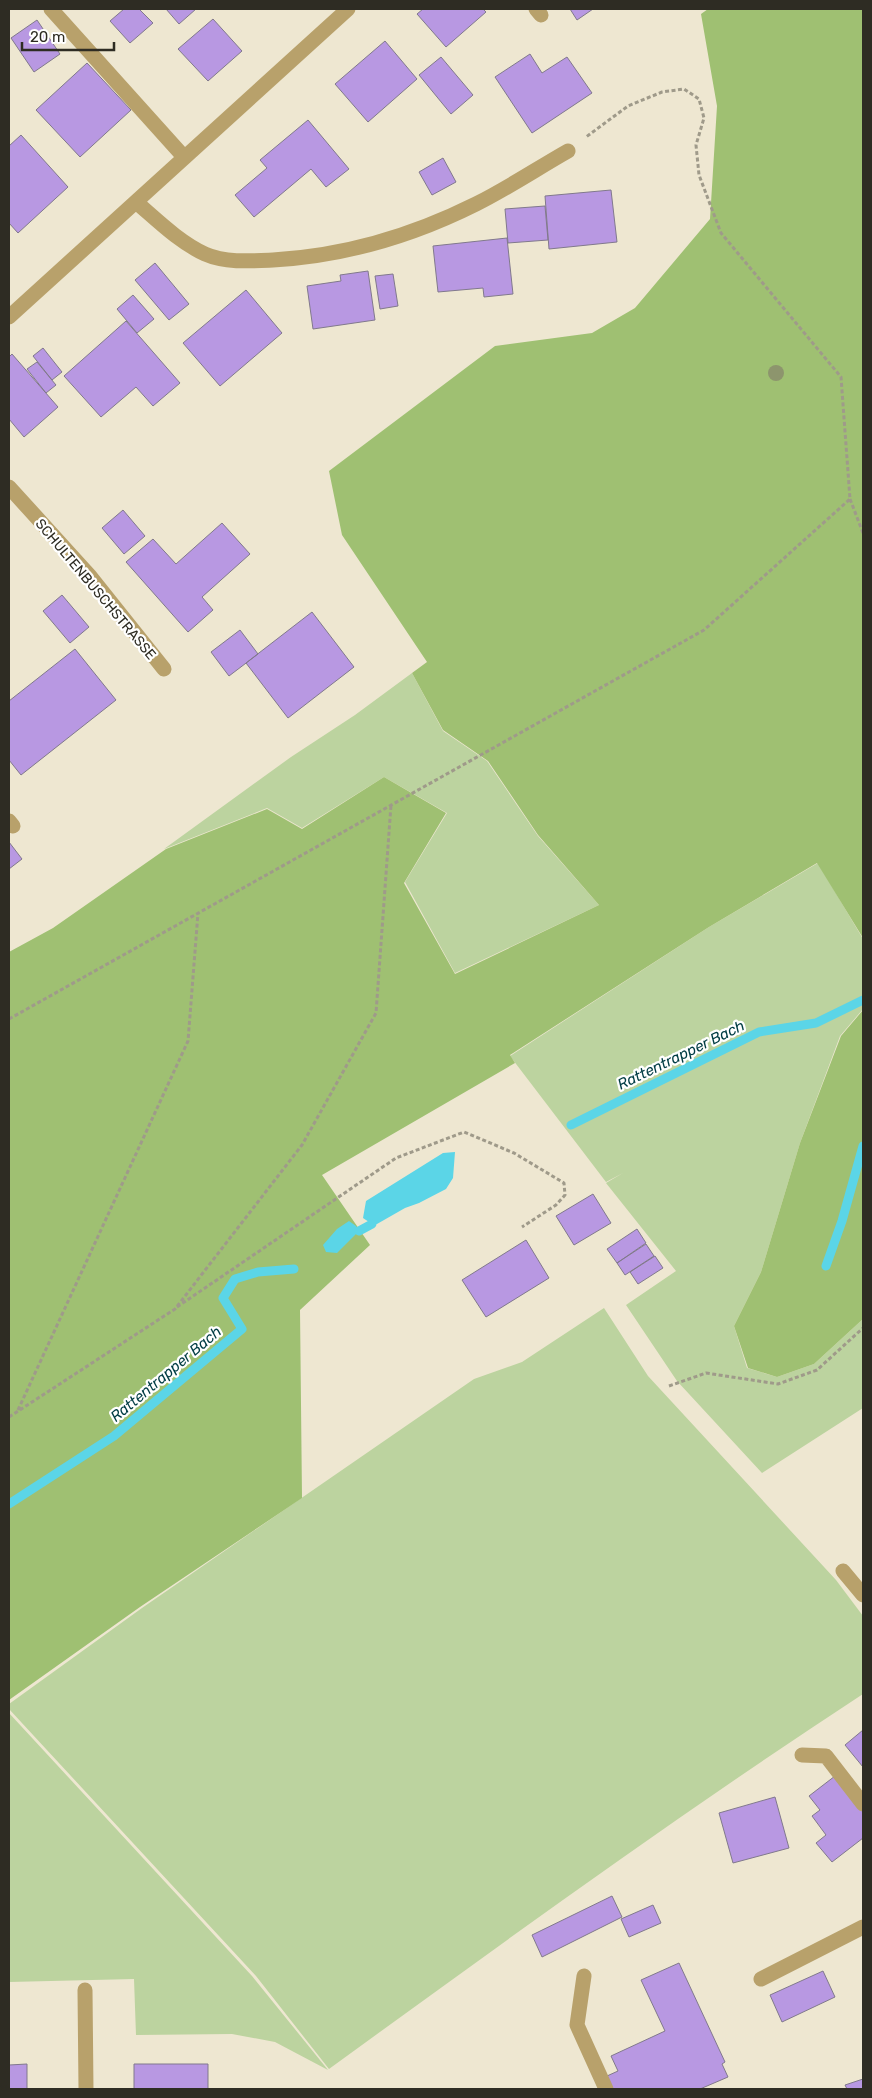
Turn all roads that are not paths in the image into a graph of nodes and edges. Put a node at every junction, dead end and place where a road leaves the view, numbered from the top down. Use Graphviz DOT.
graph roads {
  1 [pos="51,9"];
  2 [pos="347,9"];
  3 [pos="568,151"];
  4 [pos="184,157"];
  5 [pos="136,202"];
  6 [pos="9,317"];
  7 [pos="9,487"];
  8 [pos="164,668"];
  9 [pos="843,1571"];
  10 [pos="863,1595"];
  11 [pos="802,1756"];
  12 [pos="863,1804"];
  13 [pos="863,1927"];
  14 [pos="584,1976"];
  15 [pos="762,1979"];
  16 [pos="86,1990"];
  17 [pos="86,2089"];
  18 [pos="606,2089"];
  1 -- 4 [label="street"];
  2 -- 4 [label="street"];
  3 -- 5 [label="street"];
  4 -- 5 [label="street"];
  5 -- 6 [label="street"];
  7 -- 8 [label="street, SCHULTENBUSCHSTRASSE"];
  9 -- 10 [label="street"];
  11 -- 12 [label="street"];
  13 -- 15 [label="street"];
  14 -- 18 [label="street"];
  16 -- 17 [label="street"];
}
